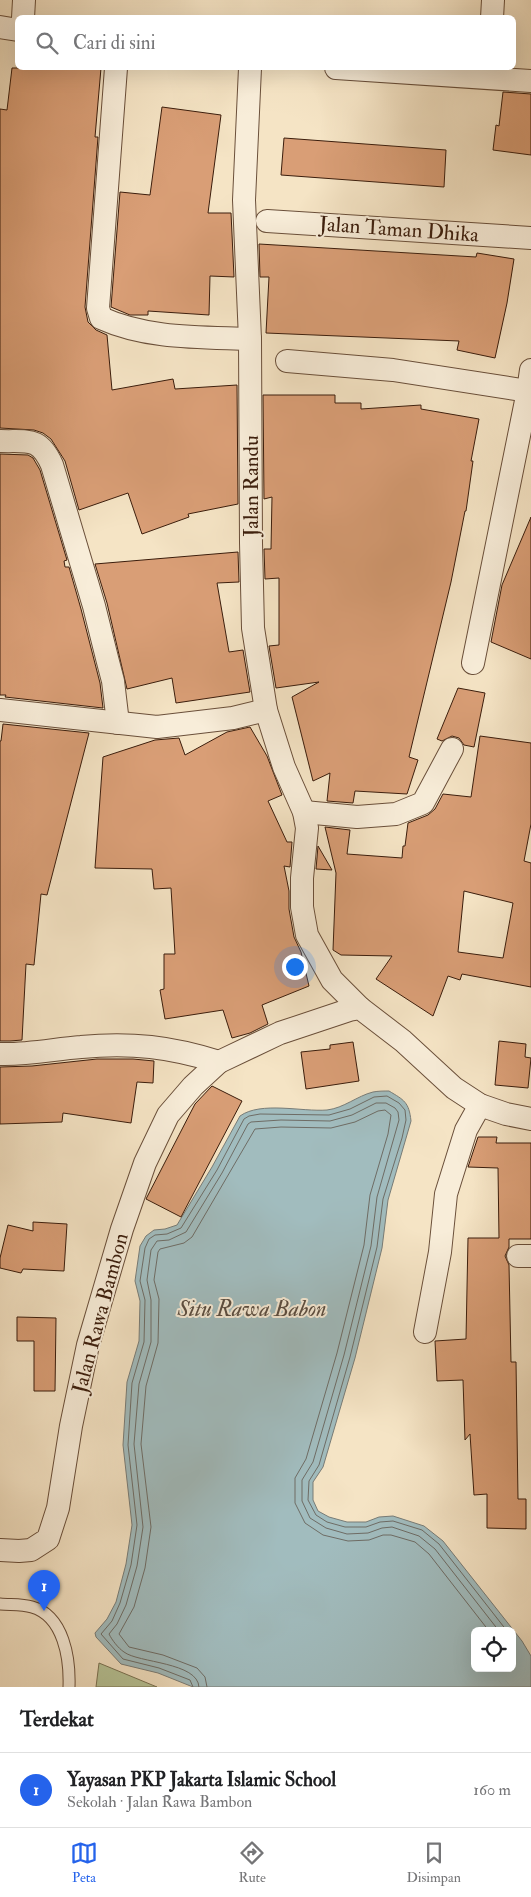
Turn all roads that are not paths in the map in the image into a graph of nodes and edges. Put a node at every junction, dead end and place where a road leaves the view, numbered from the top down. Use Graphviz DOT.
graph roads {
  1 [pos="24,0"];
  2 [pos="492,0"];
  3 [pos="23,15"];
  4 [pos="492,15"];
  5 [pos="0,27"];
  6 [pos="15,30"];
  7 [pos="116,70"];
  8 [pos="250,70"];
  9 [pos="366,70"];
  10 [pos="531,81"];
  11 [pos="268,221"];
  12 [pos="531,238"];
  13 [pos="250,339"];
  14 [pos="287,361"];
  15 [pos="530,380"];
  16 [pos="0,441"];
  17 [pos="473,663"];
  18 [pos="0,710"];
  19 [pos="266,710"];
  20 [pos="118,724"];
  21 [pos="452,749"];
  22 [pos="304,812"];
  23 [pos="360,1008"];
  24 [pos="0,1054"];
  25 [pos="219,1062"];
  26 [pos="480,1105"];
  27 [pos="531,1119"];
  28 [pos="425,1332"];
  29 [pos="0,1550"];
  30 [pos="0,1604"];
  31 [pos="69,1687"];
  1 -- 3 [label="street"];
  2 -- 4 [label="street"];
  5 -- 6 [label="street"];
  7 -- 13 [label="street"];
  8 -- 13 [label="street, Jalan Randu"];
  9 -- 10 [label="street"];
  11 -- 12 [label="street, Jalan Taman Dhika"];
  13 -- 19 [label="street, Jalan Randu"];
  14 -- 15 [label="street"];
  15 -- 17 [label="street"];
  16 -- 20 [label="street"];
  18 -- 20 [label="street"];
  19 -- 20 [label="street"];
  19 -- 22 [label="street, Jalan Randu"];
  21 -- 22 [label="street"];
  22 -- 23 [label="street, Jalan Randu"];
  23 -- 25 [label="street, Jalan Rawa Bambon"];
  23 -- 26 [label="street"];
  24 -- 25 [label="street"];
  25 -- 29 [label="street, Jalan Rawa Bambon"];
  26 -- 27 [label="street"];
  26 -- 28 [label="street"];
  30 -- 31 [label="lane"];
}
